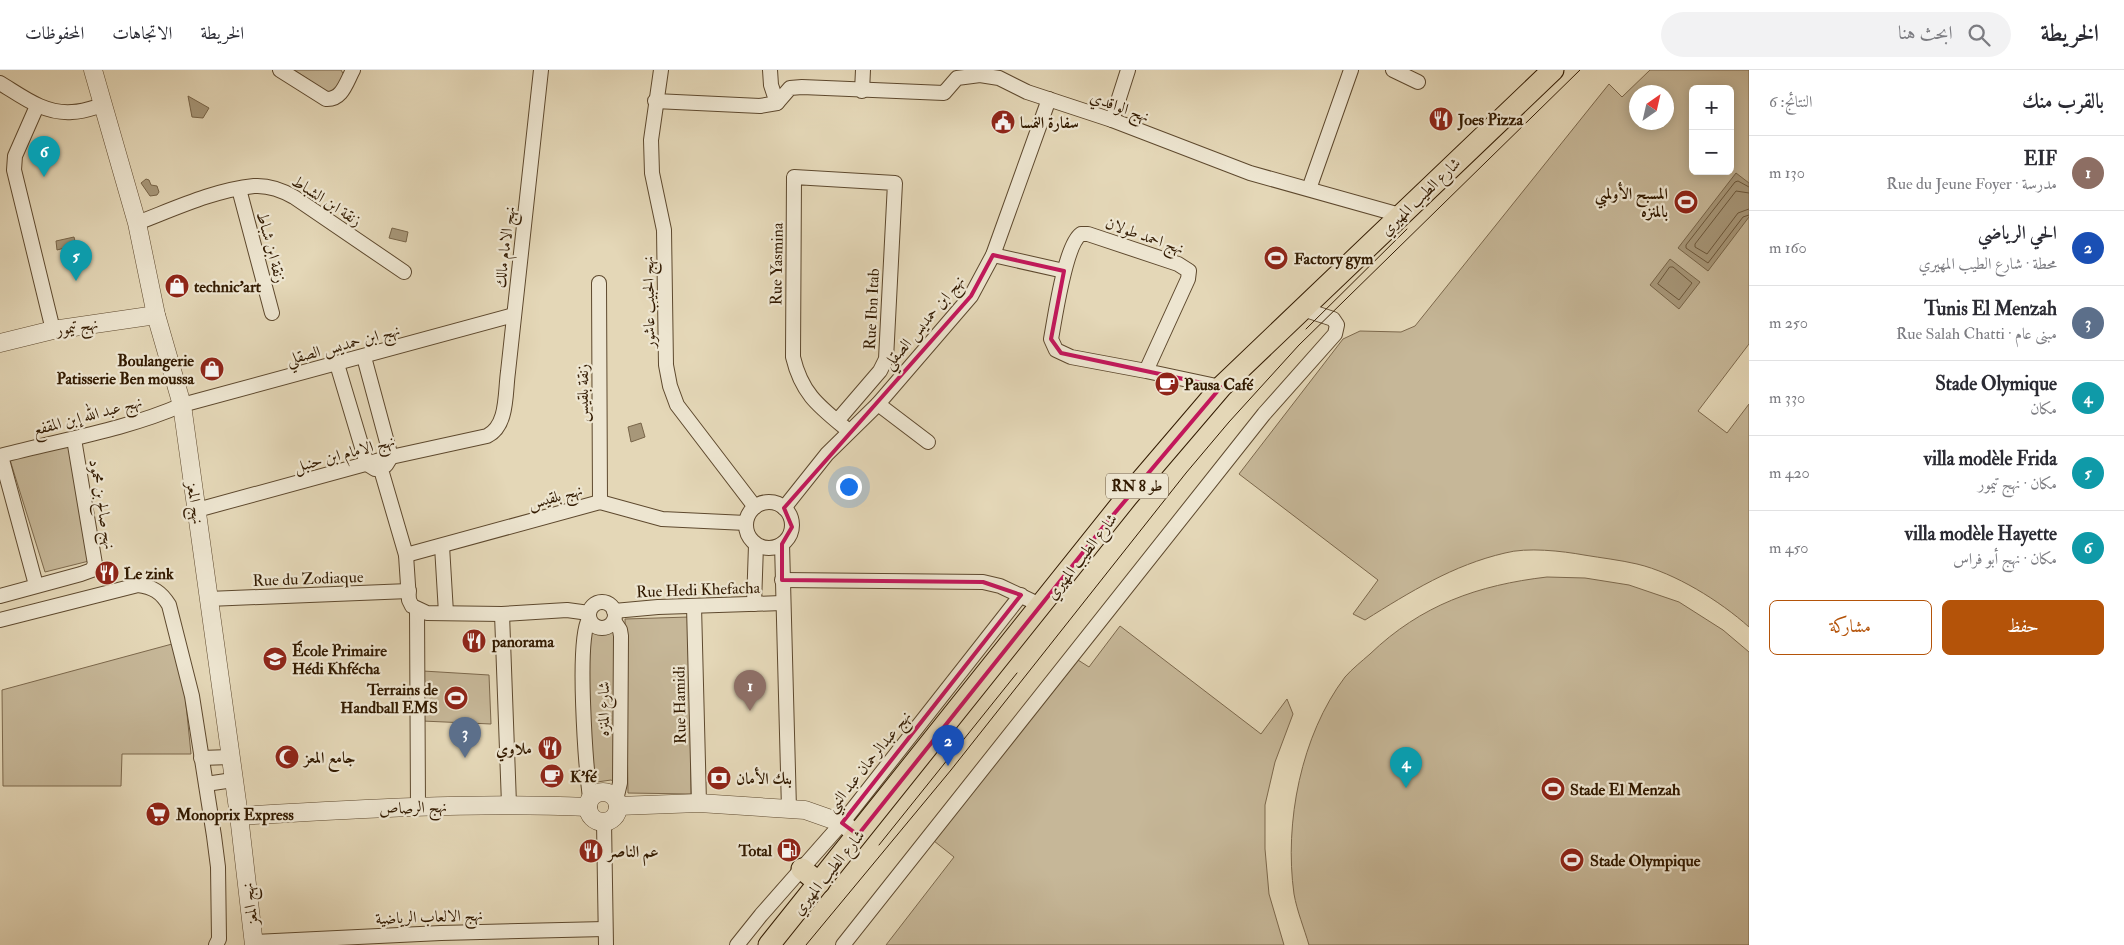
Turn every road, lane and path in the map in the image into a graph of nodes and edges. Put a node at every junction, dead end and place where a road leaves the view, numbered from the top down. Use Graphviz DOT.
graph roads {
  1 [pos="93,70"];
  2 [pos="280,70"];
  3 [pos="353,70"];
  4 [pos="541,70"];
  5 [pos="661,70"];
  6 [pos="770,70"];
  7 [pos="863,70"];
  8 [pos="1128,70"];
  9 [pos="1351,70"];
  10 [pos="1393,70"];
  11 [pos="1553,70"];
  12 [pos="956,74"];
  13 [pos="1001,74"];
  14 [pos="1418,82"];
  15 [pos="0,83"];
  16 [pos="862,91"];
  17 [pos="1050,99"];
  18 [pos="656,101"];
  19 [pos="777,103"];
  20 [pos="103,105"];
  21 [pos="37,106"];
  22 [pos="1112,120"];
  23 [pos="896,182"];
  24 [pos="1309,188"];
  25 [pos="239,189"];
  26 [pos="1400,215"];
  27 [pos="137,223"];
  28 [pos="993,255"];
  29 [pos="1064,271"];
  30 [pos="404,272"];
  31 [pos="599,283"];
  32 [pos="1303,309"];
  33 [pos="272,313"];
  34 [pos="156,314"];
  35 [pos="514,315"];
  36 [pos="54,330"];
  37 [pos="0,343"];
  38 [pos="364,357"];
  39 [pos="337,364"];
  40 [pos="1146,370"];
  41 [pos="1221,387"];
  42 [pos="182,404"];
  43 [pos="878,404"];
  44 [pos="838,421"];
  45 [pos="498,428"];
  46 [pos="849,431"];
  47 [pos="74,439"];
  48 [pos="928,442"];
  49 [pos="1,456"];
  50 [pos="391,457"];
  51 [pos="367,464"];
  52 [pos="382,473"];
  53 [pos="600,502"];
  54 [pos="755,507"];
  55 [pos="784,508"];
  56 [pos="197,510"];
  57 [pos="746,523"];
  58 [pos="782,544"];
  59 [pos="756,545"];
  60 [pos="442,546"];
  61 [pos="406,555"];
  62 [pos="782,580"];
  63 [pos="36,585"];
  64 [pos="409,591"];
  65 [pos="1021,595"];
  66 [pos="0,596"];
  67 [pos="208,599"];
  68 [pos="1043,602"];
  69 [pos="782,603"];
  70 [pos="754,604"];
  71 [pos="694,606"];
  72 [pos="417,609"];
  73 [pos="446,613"];
  74 [pos="502,614"];
  75 [pos="589,616"];
  76 [pos="614,616"];
  77 [pos="0,620"];
  78 [pos="230,757"];
  79 [pos="202,758"];
  80 [pos="233,780"];
  81 [pos="206,784"];
  82 [pos="589,802"];
  83 [pos="617,803"];
  84 [pos="699,803"];
  85 [pos="509,804"];
  86 [pos="418,806"];
  87 [pos="790,809"];
  88 [pos="239,816"];
  89 [pos="604,822"];
  90 [pos="850,829"];
  91 [pos="802,869"];
  92 [pos="819,883"];
  93 [pos="605,929"];
  94 [pos="218,942"];
  95 [pos="254,944"];
  96 [pos="606,945"];
  97 [pos="738,945"];
  98 [pos="769,945"];
  99 [pos="843,945"];
  1 -- 20 [label="street, نهج المعز"];
  2 -- 3 [label="street"];
  4 -- 35 [label="street, نهج الامام مالك"];
  5 -- 18 [label="street, نهج الحبيب عاشور"];
  6 -- 19 [label="street"];
  7 -- 16 [label="street"];
  8 -- 22 [label="street"];
  9 -- 24 [label="street"];
  10 -- 14 [label="street"];
  11 -- 26 [label="main road, شارع الطيب المهيري / RN 8 طو"];
  12 -- 13 [label="street, نهج الواقدي"];
  12 -- 16 [label="street, نهج الواقدي"];
  13 -- 17 [label="street, نهج الواقدي"];
  15 -- 21 [label="street"];
  16 -- 19 [label="street, نهج الواقدي"];
  17 -- 22 [label="street, نهج الواقدي"];
  17 -- 28 [label="street, نهج ابن حمديس الصقلي"];
  18 -- 19 [label="street"];
  18 -- 54 [label="street, نهج الحبيب عاشور"];
  20 -- 21 [label="street"];
  20 -- 27 [label="street, نهج المعز"];
  21 -- 36 [label="street"];
  22 -- 24 [label="street, نهج الواقدي"];
  23 -- 44 [label="street, Rue Ibn Itab"];
  23 -- 44 [label="street, Rue Yasmina"];
  24 -- 26 [label="street, نهج الواقدي"];
  25 -- 27 [label="street, زنقة ابن الشباط"];
  25 -- 30 [label="street, زنقة ابن الشباط"];
  25 -- 33 [label="street, زنقة ابن شباط"];
  26 -- 32 [label="main road, شارع الطيب المهيري / RN 8 طو"];
  27 -- 34 [label="street, نهج المعز"];
  28 -- 29 [label="street"];
  28 -- 43 [label="street, نهج ابن حمديس الصقلي"];
  29 -- 40 [label="street, نهج احمد طولان"];
  29 -- 40 [label="street, نهج احمد طولان"];
  31 -- 53 [label="street, زنقة بلقيس"];
  32 -- 41 [label="main road, شارع الطيب المهيري / RN 8 طو"];
  32 -- 99 [label="street"];
  34 -- 36 [label="street, نهج تيمور"];
  34 -- 42 [label="street, نهج المعز"];
  35 -- 38 [label="street, نهج ابن حمديس الصقلي"];
  35 -- 45 [label="street, نهج الامام مالك"];
  36 -- 37 [label="street, نهج تيمور"];
  38 -- 39 [label="street, نهج ابن حمديس الصقلي"];
  38 -- 50 [label="street"];
  39 -- 42 [label="street, نهج ابن حمديس الصقلي"];
  39 -- 51 [label="street"];
  40 -- 41 [label="street, نهج احمد طولان"];
  41 -- 68 [label="main road, شارع الطيب المهيري / RN 8 طو"];
  42 -- 47 [label="street, نهج عبد الله إبن المقفع"];
  42 -- 56 [label="street, نهج المعز"];
  43 -- 46 [label="street, نهج ابن حمديس الصقلي"];
  43 -- 48 [label="street"];
  44 -- 46 [label="street, Rue Yasmina"];
  45 -- 50 [label="street, نهج الامام ابن حنبل"];
  46 -- 55 [label="street, نهج ابن حمديس الصقلي"];
  47 -- 49 [label="street, نهج عبد الله إبن المقفع"];
  47 -- 63 [label="street, نهج صالح بن محمود"];
  49 -- 63 [label="street"];
  50 -- 51 [label="street, نهج الامام ابن حنبل"];
  50 -- 52 [label="street"];
  51 -- 52 [label="street"];
  51 -- 56 [label="street, نهج الامام ابن حنبل"];
  52 -- 61 [label="street"];
  53 -- 57 [label="street, نهج بلقيس"];
  53 -- 60 [label="street, نهج بلقيس"];
  54 -- 55 [label="street"];
  54 -- 57 [label="street"];
  55 -- 58 [label="street"];
  56 -- 67 [label="street, نهج المعز"];
  57 -- 59 [label="street"];
  58 -- 59 [label="street"];
  58 -- 62 [label="street"];
  59 -- 70 [label="street"];
  60 -- 61 [label="street, نهج بلقيس"];
  60 -- 73 [label="street"];
  61 -- 64 [label="street"];
  62 -- 65 [label="street"];
  62 -- 69 [label="street"];
  63 -- 66 [label="street, نهج صالح بن محمود"];
  64 -- 67 [label="street, Rue du Zodiaque"];
  64 -- 72 [label="street"];
  65 -- 68 [label="street"];
  65 -- 90 [label="street, نهج عبدالرحمان عبد النبي"];
  67 -- 78 [label="street, نهج المعز"];
  68 -- 90 [label="main road, شارع الطيب المهيري / RN 8 طو"];
  69 -- 70 [label="street, Rue Hedi Khefacha"];
  69 -- 87 [label="street"];
  70 -- 71 [label="street, Rue Hedi Khefacha"];
  71 -- 76 [label="street, Rue Hedi Khefacha"];
  71 -- 84 [label="street, Rue Hamidi"];
  72 -- 73 [label="street"];
  72 -- 86 [label="street"];
  73 -- 74 [label="street"];
  74 -- 75 [label="street"];
  74 -- 85 [label="street"];
  75 -- 76 [label="street"];
  75 -- 76 [label="street"];
  75 -- 82 [label="street, شارع المنزه"];
  76 -- 83 [label="street, شارع المنزه"];
  77 -- 79 [label="street"];
  78 -- 79 [label="street"];
  78 -- 80 [label="street, نهج المعز"];
  79 -- 81 [label="street"];
  80 -- 81 [label="street"];
  80 -- 88 [label="street, نهج المعز"];
  81 -- 94 [label="street"];
  82 -- 83 [label="street, نهج الرصاص"];
  82 -- 85 [label="street, نهج الرصاص"];
  82 -- 89 [label="street"];
  83 -- 84 [label="street, نهج الرصاص"];
  83 -- 89 [label="street"];
  84 -- 87 [label="street, نهج الرصاص"];
  85 -- 86 [label="street, نهج الرصاص"];
  86 -- 88 [label="street, نهج الرصاص"];
  87 -- 90 [label="street, نهج الرصاص"];
  88 -- 95 [label="street, نهج المعز"];
  89 -- 93 [label="street"];
  90 -- 91 [label="street, نهج عبدالرحمان عبد النبي"];
  90 -- 92 [label="main road, شارع الطيب المهيري / RN 8 طو"];
  91 -- 92 [label="main road"];
  91 -- 97 [label="street, نهج عبدالرحمان عبد النبي"];
  92 -- 98 [label="main road, شارع الطيب المهيري / RN 8 طو"];
  93 -- 95 [label="street, نهج الالعاب الرياضية"];
  93 -- 96 [label="street"];
}
